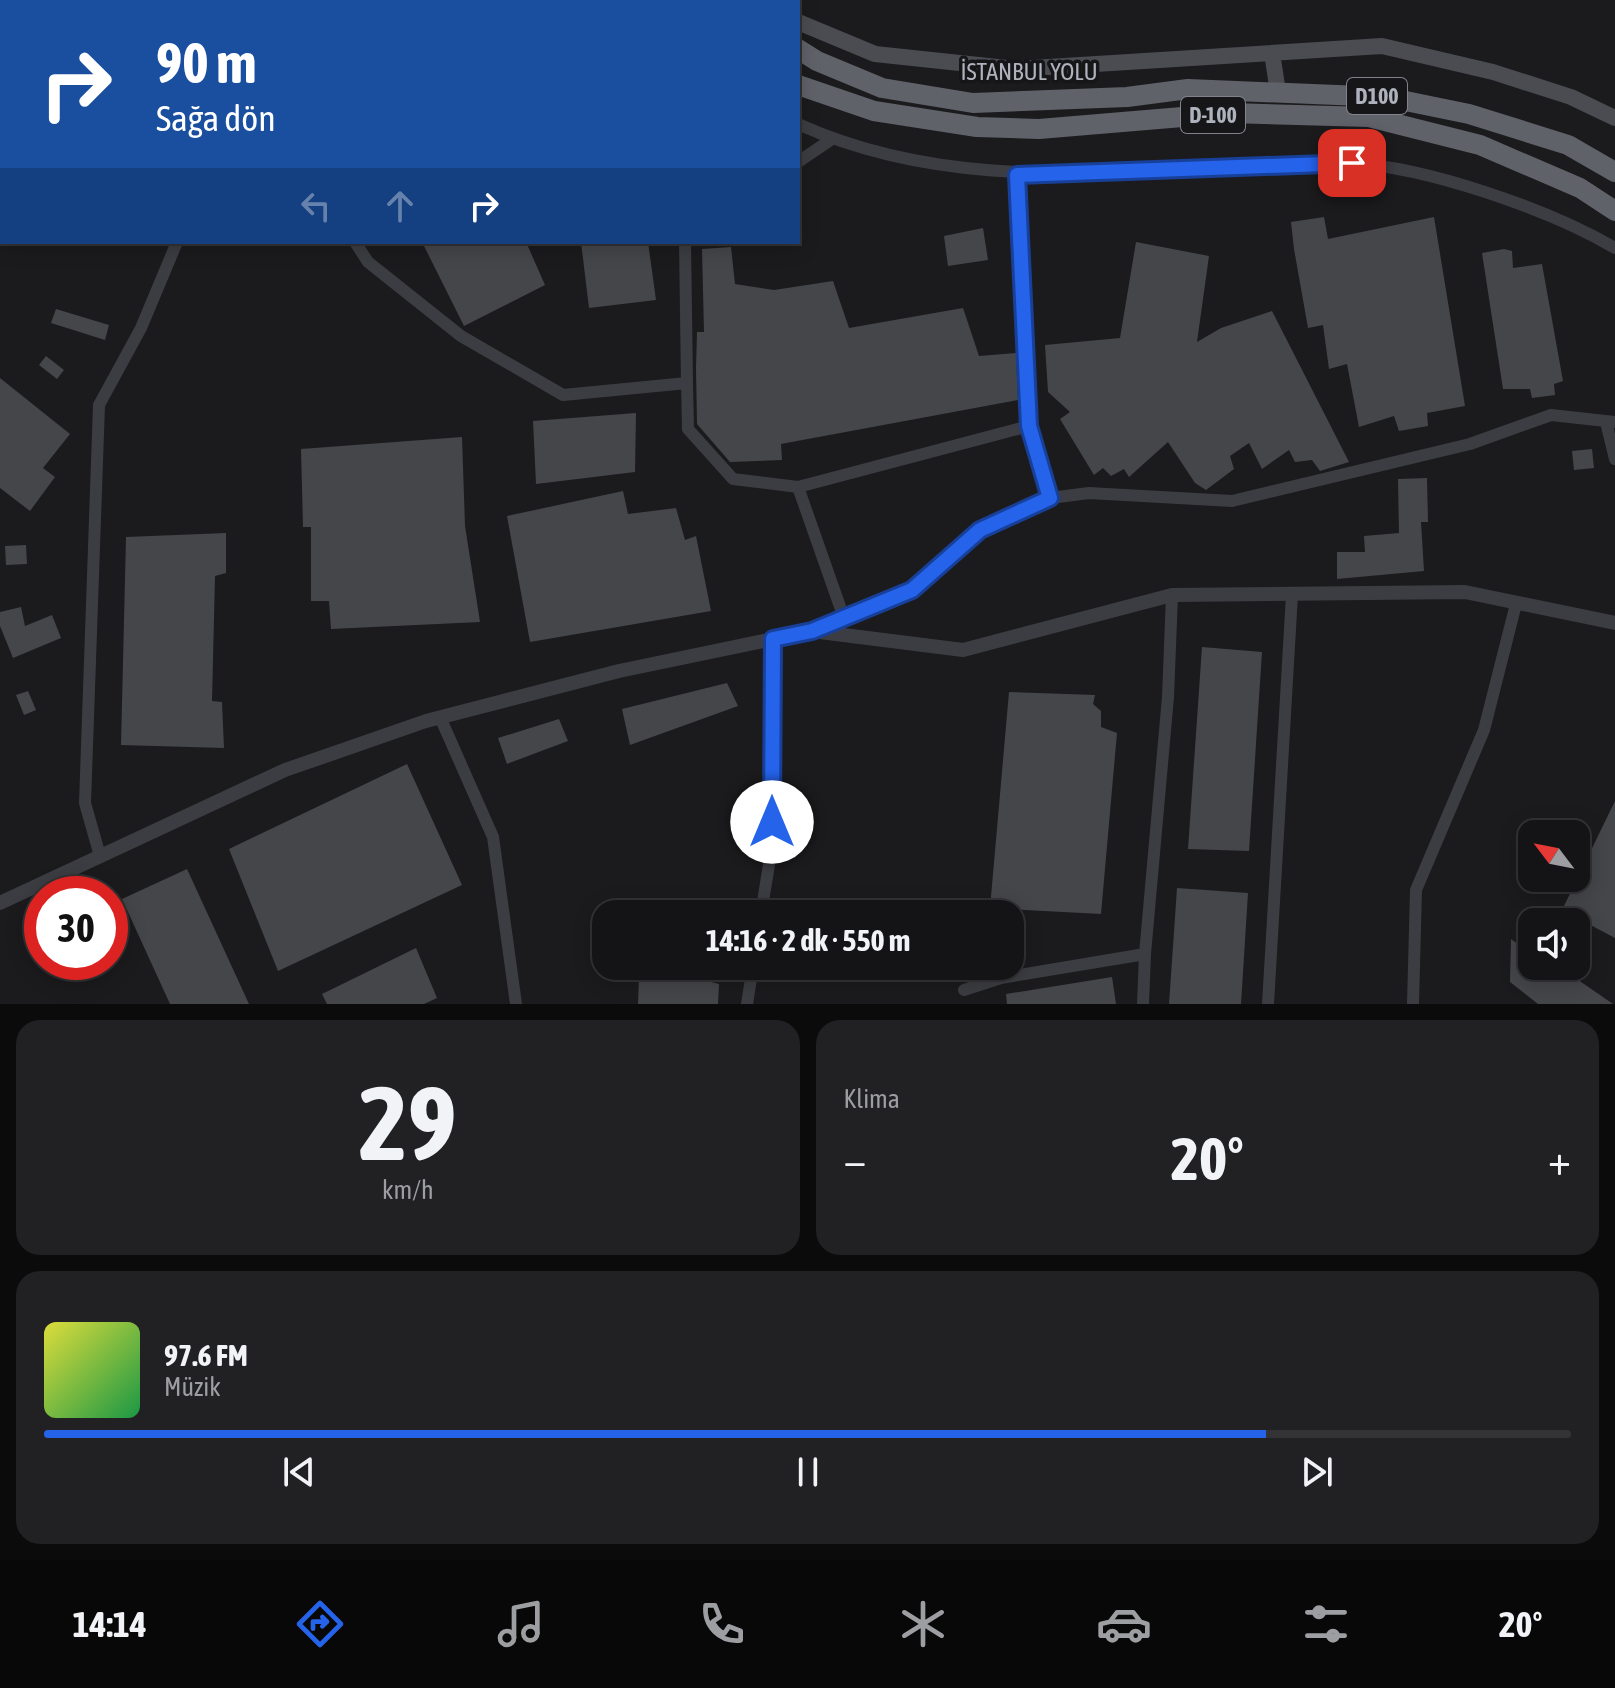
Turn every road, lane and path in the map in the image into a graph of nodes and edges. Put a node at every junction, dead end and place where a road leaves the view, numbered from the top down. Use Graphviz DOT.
graph roads {
  1 [pos="800,23"];
  2 [pos="800,50"];
  3 [pos="1272,53"];
  4 [pos="800,86"];
  5 [pos="1278,92"];
  6 [pos="1615,118"];
  7 [pos="800,125"];
  8 [pos="832,139"];
  9 [pos="800,161"];
  10 [pos="1615,172"];
  11 [pos="1017,175"];
  12 [pos="1615,211"];
  13 [pos="176,244"];
  14 [pos="356,244"];
  15 [pos="685,244"];
  16 [pos="1615,248"];
  17 [pos="687,383"];
  18 [pos="1610,422"];
  19 [pos="1029,426"];
  20 [pos="1615,459"];
  21 [pos="798,487"];
  22 [pos="1050,498"];
  23 [pos="1172,595"];
  24 [pos="1292,595"];
  25 [pos="1516,604"];
  26 [pos="844,618"];
  27 [pos="1615,623"];
  28 [pos="812,631"];
  29 [pos="773,639"];
  30 [pos="440,717"];
  31 [pos="100,856"];
  32 [pos="763,900"];
  33 [pos="0,903"];
  34 [pos="1145,954"];
  35 [pos="751,980"];
  36 [pos="964,990"];
  37 [pos="516,1004"];
  38 [pos="747,1004"];
  39 [pos="1143,1004"];
  40 [pos="1268,1004"];
  41 [pos="1413,1004"];
  1 -- 3 [label="main road"];
  2 -- 5 [label="highway, İSTANBUL YOLU / D100"];
  3 -- 5 [label="main road"];
  3 -- 6 [label="main road"];
  4 -- 12 [label="highway, D-100"];
  5 -- 10 [label="highway, D100"];
  7 -- 8 [label="street"];
  8 -- 9 [label="street"];
  8 -- 11 [label="street"];
  11 -- 16 [label="street"];
  11 -- 19 [label="street"];
  13 -- 31 [label="street"];
  14 -- 17 [label="street"];
  15 -- 17 [label="street"];
  17 -- 21 [label="street"];
  18 -- 20 [label="street"];
  18 -- 22 [label="street"];
  19 -- 21 [label="street"];
  19 -- 22 [label="street"];
  21 -- 26 [label="street"];
  22 -- 26 [label="street"];
  23 -- 24 [label="street"];
  23 -- 28 [label="street"];
  23 -- 34 [label="street"];
  24 -- 25 [label="street"];
  24 -- 40 [label="street"];
  25 -- 27 [label="street"];
  25 -- 41 [label="street"];
  26 -- 28 [label="street"];
  28 -- 29 [label="street"];
  29 -- 30 [label="street"];
  29 -- 32 [label="street"];
  30 -- 31 [label="street"];
  30 -- 37 [label="street"];
  31 -- 33 [label="street"];
  34 -- 36 [label="street"];
  34 -- 39 [label="street"];
  35 -- 38 [label="street"];
}
